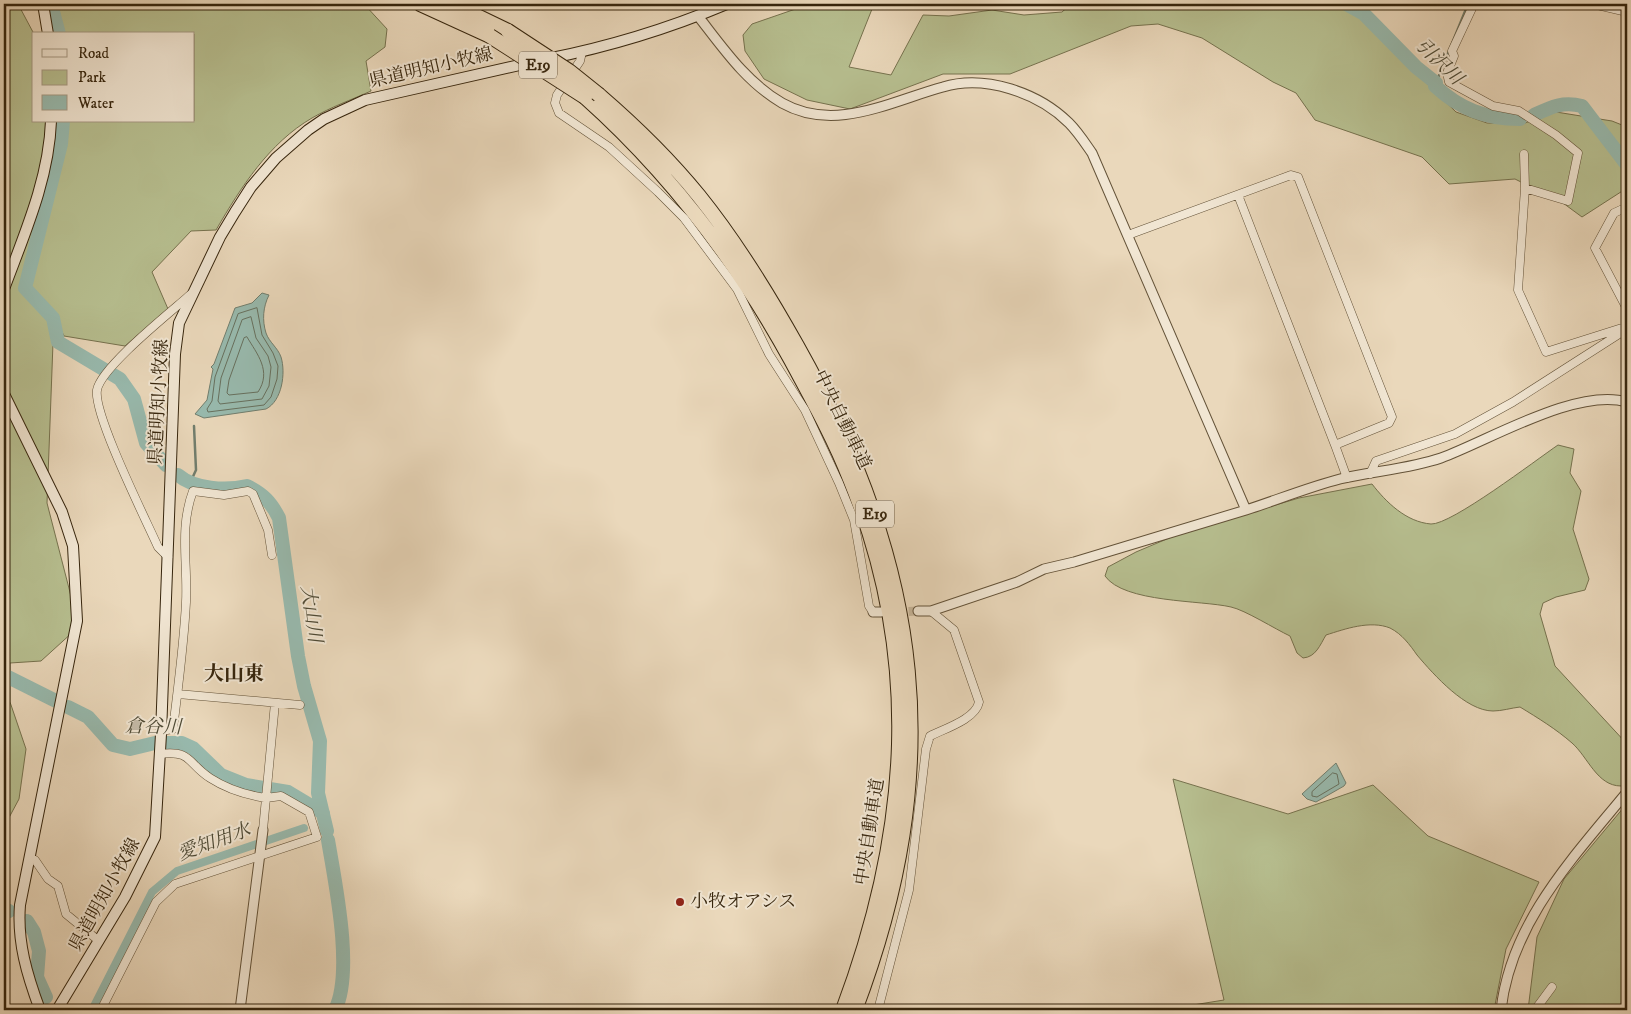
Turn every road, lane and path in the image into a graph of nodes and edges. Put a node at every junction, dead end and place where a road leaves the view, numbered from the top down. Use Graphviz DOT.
graph roads {
  1 [pos="43,4"];
  2 [pos="420,4"];
  3 [pos="452,4"];
  4 [pos="727,4"];
  5 [pos="1474,4"];
  6 [pos="1593,4"];
  7 [pos="1627,12"];
  8 [pos="698,16"];
  9 [pos="48,32"];
  10 [pos="582,52"];
  11 [pos="51,122"];
  12 [pos="1524,154"];
  13 [pos="1524,188"];
  14 [pos="1238,195"];
  15 [pos="1627,208"];
  16 [pos="1128,235"];
  17 [pos="4,289"];
  18 [pos="192,293"];
  19 [pos="1627,309"];
  20 [pos="1627,327"];
  21 [pos="4,394"];
  22 [pos="1627,402"];
  23 [pos="1335,445"];
  24 [pos="1370,474"];
  25 [pos="1347,478"];
  26 [pos="1246,510"];
  27 [pos="272,554"];
  28 [pos="168,557"];
  29 [pos="918,611"];
  30 [pos="931,611"];
  31 [pos="876,612"];
  32 [pos="178,694"];
  33 [pos="275,703"];
  34 [pos="300,705"];
  35 [pos="161,732"];
  36 [pos="160,751"];
  37 [pos="1627,792"];
  38 [pos="266,796"];
  39 [pos="263,830"];
  40 [pos="260,856"];
  41 [pos="29,858"];
  42 [pos="99,941"];
  43 [pos="1552,987"];
  44 [pos="40,1010"];
  45 [pos="57,1010"];
  46 [pos="102,1010"];
  47 [pos="240,1010"];
  48 [pos="843,1010"];
  49 [pos="855,1010"];
  50 [pos="878,1010"];
  51 [pos="1501,1010"];
  52 [pos="1535,1010"];
  1 -- 9 [label="main road"];
  2 -- 48 [label="highway, 中央自動車道 / E19, bridge"];
  3 -- 49 [label="highway, 中央自動車道 / E19, bridge"];
  4 -- 8 [label="main road, 県道明知小牧線"];
  5 -- 13 [label="street"];
  6 -- 7 [label="street"];
  8 -- 10 [label="main road, 県道明知小牧線"];
  8 -- 16 [label="street"];
  10 -- 18 [label="main road, 県道明知小牧線"];
  10 -- 31 [label="street"];
  11 -- 17 [label="main road"];
  12 -- 13 [label="street"];
  13 -- 20 [label="street"];
  14 -- 16 [label="street"];
  14 -- 23 [label="street"];
  14 -- 23 [label="street"];
  15 -- 19 [label="street"];
  16 -- 26 [label="street"];
  18 -- 28 [label="main road, 県道明知小牧線"];
  18 -- 28 [label="street"];
  19 -- 20 [label="street"];
  20 -- 24 [label="street"];
  21 -- 41 [label="main road"];
  22 -- 24 [label="street"];
  23 -- 25 [label="street"];
  24 -- 25 [label="street"];
  25 -- 26 [label="street"];
  26 -- 30 [label="street"];
  27 -- 32 [label="street"];
  28 -- 35 [label="main road, 県道明知小牧線"];
  29 -- 30 [label="street"];
  30 -- 50 [label="street"];
  32 -- 33 [label="street"];
  32 -- 35 [label="street"];
  33 -- 34 [label="street"];
  33 -- 38 [label="street"];
  35 -- 36 [label="main road, 県道明知小牧線"];
  36 -- 38 [label="street"];
  36 -- 42 [label="main road, 県道明知小牧線"];
  37 -- 51 [label="street"];
  38 -- 39 [label="street"];
  38 -- 40 [label="street"];
  39 -- 40 [label="street"];
  40 -- 46 [label="street"];
  40 -- 47 [label="street"];
  41 -- 42 [label="street"];
  41 -- 44 [label="main road"];
  42 -- 45 [label="main road, 県道明知小牧線"];
  43 -- 52 [label="street"];
}
